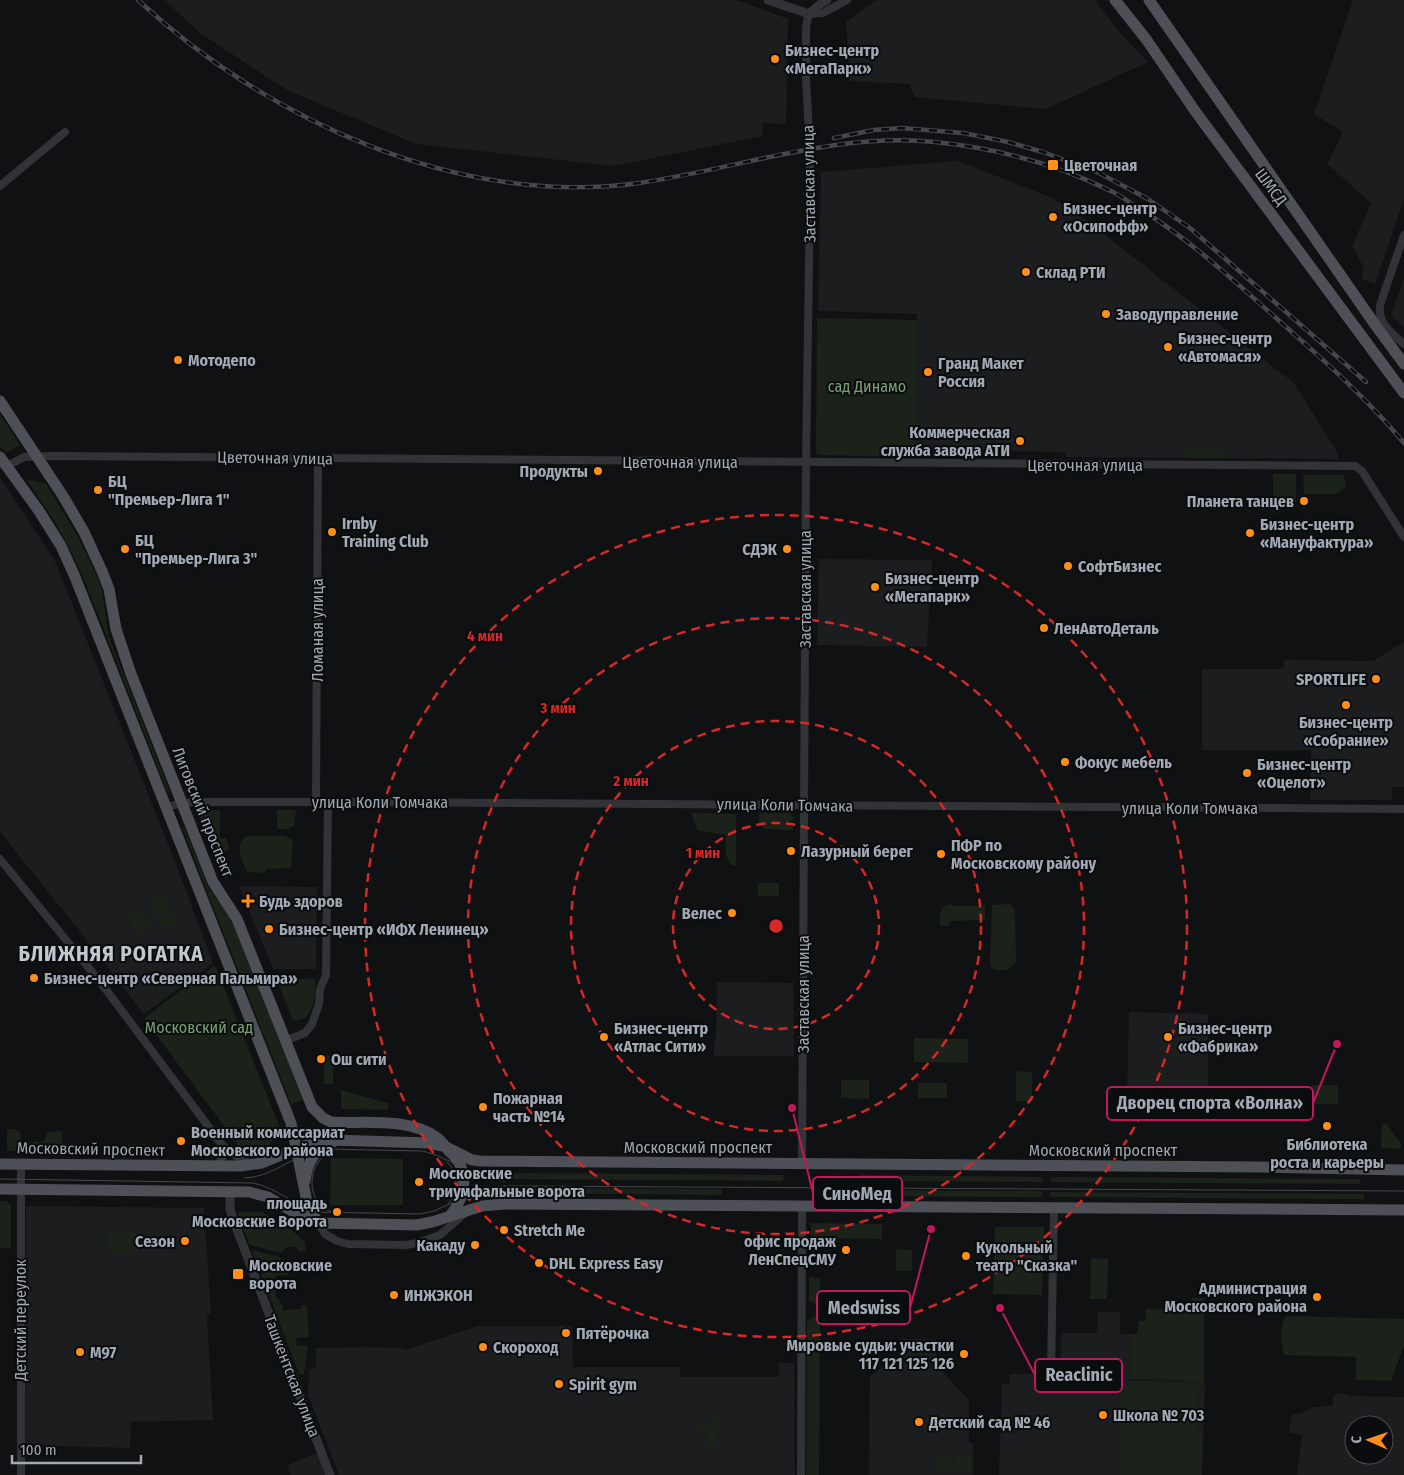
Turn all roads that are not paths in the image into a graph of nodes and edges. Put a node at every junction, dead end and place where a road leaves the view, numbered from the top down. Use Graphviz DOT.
graph roads {
  1 [pos="768,0"];
  2 [pos="827,0"];
  3 [pos="847,0"];
  4 [pos="1114,0"];
  5 [pos="1149,0"];
  6 [pos="809,14"];
  7 [pos="65,132"];
  8 [pos="0,186"];
  9 [pos="1404,235"];
  10 [pos="1404,344"];
  11 [pos="1404,364"];
  12 [pos="1404,393"];
  13 [pos="0,401"];
  14 [pos="38,457"];
  15 [pos="318,459"];
  16 [pos="3,461"];
  17 [pos="806,463"];
  18 [pos="1404,537"];
  19 [pos="316,802"];
  20 [pos="328,802"];
  21 [pos="182,803"];
  22 [pos="804,805"];
  23 [pos="167,808"];
  24 [pos="1404,809"];
  25 [pos="0,859"];
  26 [pos="285,1041"];
  27 [pos="342,1141"];
  28 [pos="223,1146"];
  29 [pos="446,1147"];
  30 [pos="297,1148"];
  31 [pos="0,1164"];
  32 [pos="21,1164"];
  33 [pos="802,1164"];
  34 [pos="254,1165"];
  35 [pos="217,1166"];
  36 [pos="1404,1170"];
  37 [pos="304,1188"];
  38 [pos="0,1189"];
  39 [pos="21,1189"];
  40 [pos="230,1191"];
  41 [pos="802,1206"];
  42 [pos="472,1208"];
  43 [pos="1054,1208"];
  44 [pos="1404,1210"];
  45 [pos="450,1216"];
  46 [pos="318,1223"];
  47 [pos="1052,1370"];
  48 [pos="21,1475"];
  49 [pos="330,1475"];
  50 [pos="800,1475"];
  1 -- 6 [label="street"];
  2 -- 6 [label="street"];
  3 -- 6 [label="street"];
  4 -- 12 [label="main road, ШМСД"];
  5 -- 11 [label="main road, ШМСД"];
  6 -- 17 [label="street, Заставская улица"];
  7 -- 8 [label="street"];
  9 -- 10 [label="street"];
  13 -- 14 [label="main road, Лиговский проспект"];
  14 -- 15 [label="street, Цветочная улица"];
  14 -- 16 [label="street, Цветочная улица"];
  14 -- 21 [label="main road, Лиговский проспект"];
  15 -- 17 [label="street, Цветочная улица"];
  15 -- 19 [label="street, Ломаная улица"];
  16 -- 23 [label="main road, Лиговский проспект"];
  17 -- 18 [label="street, Цветочная улица"];
  17 -- 22 [label="street, Заставская улица"];
  19 -- 20 [label="street, улица Коли Томчака"];
  19 -- 21 [label="street, улица Коли Томчака"];
  20 -- 22 [label="street, улица Коли Томчака"];
  20 -- 26 [label="street"];
  21 -- 23 [label="street, улица Коли Томчака"];
  21 -- 26 [label="main road, Лиговский проспект"];
  22 -- 24 [label="street, улица Коли Томчака"];
  22 -- 33 [label="street, Заставская улица"];
  23 -- 30 [label="main road, Лиговский проспект"];
  25 -- 28 [label="street"];
  26 -- 29 [label="main road, Лиговский проспект"];
  27 -- 29 [label="main road, Московский проспект"];
  27 -- 30 [label="main road, Московский проспект"];
  27 -- 37 [label="main road"];
  28 -- 34 [label="street"];
  28 -- 35 [label="street"];
  29 -- 33 [label="main road, Московский проспект"];
  29 -- 45 [label="main road"];
  30 -- 34 [label="main road, Московский проспект"];
  30 -- 37 [label="main road, Лиговский проспект"];
  31 -- 32 [label="main road, Московский проспект"];
  32 -- 35 [label="main road, Московский проспект"];
  32 -- 39 [label="street, Детский переулок"];
  33 -- 36 [label="main road, Московский проспект"];
  34 -- 35 [label="main road, Московский проспект"];
  37 -- 46 [label="main road"];
  38 -- 39 [label="main road"];
  39 -- 40 [label="main road"];
  39 -- 48 [label="street, Детский переулок"];
  40 -- 46 [label="main road"];
  40 -- 49 [label="street, Ташкентская улица"];
  41 -- 42 [label="main road"];
  41 -- 43 [label="main road"];
  41 -- 50 [label="street"];
  42 -- 45 [label="main road"];
  42 -- 46 [label="street"];
  43 -- 44 [label="main road"];
  43 -- 47 [label="street"];
  45 -- 46 [label="main road"];
}
